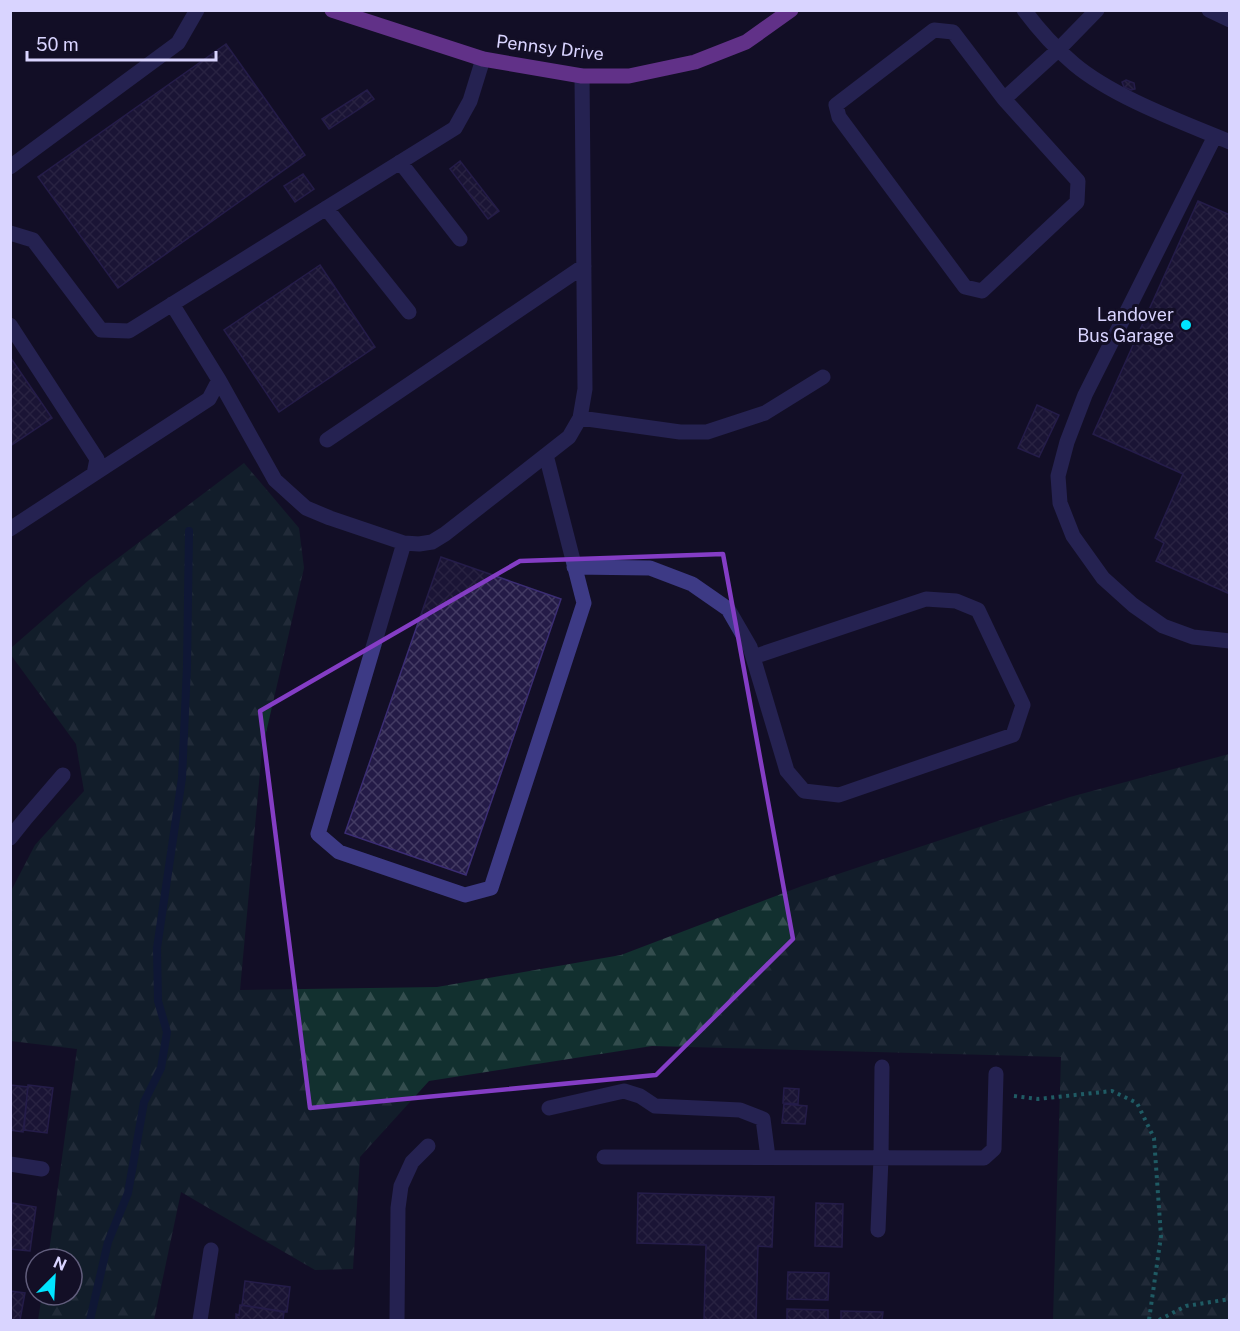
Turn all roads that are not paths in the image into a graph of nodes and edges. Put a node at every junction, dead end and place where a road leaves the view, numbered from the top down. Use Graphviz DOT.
graph roads {
  1 [pos="197,10"];
  2 [pos="332,10"];
  3 [pos="791,10"];
  4 [pos="1024,10"];
  5 [pos="1097,10"];
  6 [pos="1209,10"];
  7 [pos="1230,20"];
  8 [pos="1058,50"];
  9 [pos="483,59"];
  10 [pos="582,76"];
  11 [pos="1004,99"];
  12 [pos="1222,139"];
  13 [pos="400,162"];
  14 [pos="10,167"];
  15 [pos="326,208"];
  16 [pos="10,233"];
  17 [pos="460,239"];
  18 [pos="584,266"];
  19 [pos="172,304"];
  20 [pos="409,312"];
  21 [pos="10,325"];
  22 [pos="823,377"];
  23 [pos="219,380"];
  24 [pos="580,418"];
  25 [pos="327,440"];
  26 [pos="546,455"];
  27 [pos="94,474"];
  28 [pos="10,529"];
  29 [pos="404,543"];
  30 [pos="574,567"];
  31 [pos="1230,641"];
  32 [pos="753,657"];
  33 [pos="63,775"];
  34 [pos="10,838"];
  35 [pos="882,1067"];
  36 [pos="996,1074"];
  37 [pos="549,1108"];
  38 [pos="428,1146"];
  39 [pos="604,1157"];
  40 [pos="768,1157"];
  41 [pos="881,1158"];
  42 [pos="10,1164"];
  43 [pos="42,1169"];
  44 [pos="878,1230"];
  45 [pos="211,1250"];
  46 [pos="200,1320"];
  47 [pos="397,1320"];
  1 -- 14 [label="street"];
  2 -- 9 [label="main road, Pennsy Drive"];
  3 -- 10 [label="main road, Pennsy Drive"];
  4 -- 8 [label="street"];
  5 -- 8 [label="street"];
  6 -- 7 [label="street"];
  8 -- 11 [label="street"];
  8 -- 12 [label="street"];
  9 -- 10 [label="main road, Pennsy Drive"];
  9 -- 13 [label="street"];
  10 -- 18 [label="street"];
  11 -- 11 [label="street"];
  12 -- 31 [label="street"];
  13 -- 15 [label="street"];
  13 -- 17 [label="street"];
  15 -- 19 [label="street"];
  15 -- 20 [label="street"];
  16 -- 19 [label="street"];
  18 -- 24 [label="street"];
  18 -- 25 [label="street"];
  19 -- 23 [label="street"];
  21 -- 27 [label="street"];
  22 -- 24 [label="street"];
  23 -- 27 [label="street"];
  23 -- 29 [label="street"];
  24 -- 26 [label="street"];
  26 -- 29 [label="street"];
  26 -- 30 [label="street"];
  27 -- 28 [label="street"];
  29 -- 30 [label="street"];
  30 -- 32 [label="street"];
  32 -- 32 [label="street"];
  33 -- 34 [label="street"];
  35 -- 41 [label="street"];
  36 -- 41 [label="street"];
  37 -- 40 [label="street"];
  38 -- 47 [label="street"];
  39 -- 40 [label="street"];
  40 -- 41 [label="street"];
  41 -- 44 [label="street"];
  42 -- 43 [label="street"];
  45 -- 46 [label="street"];
}
